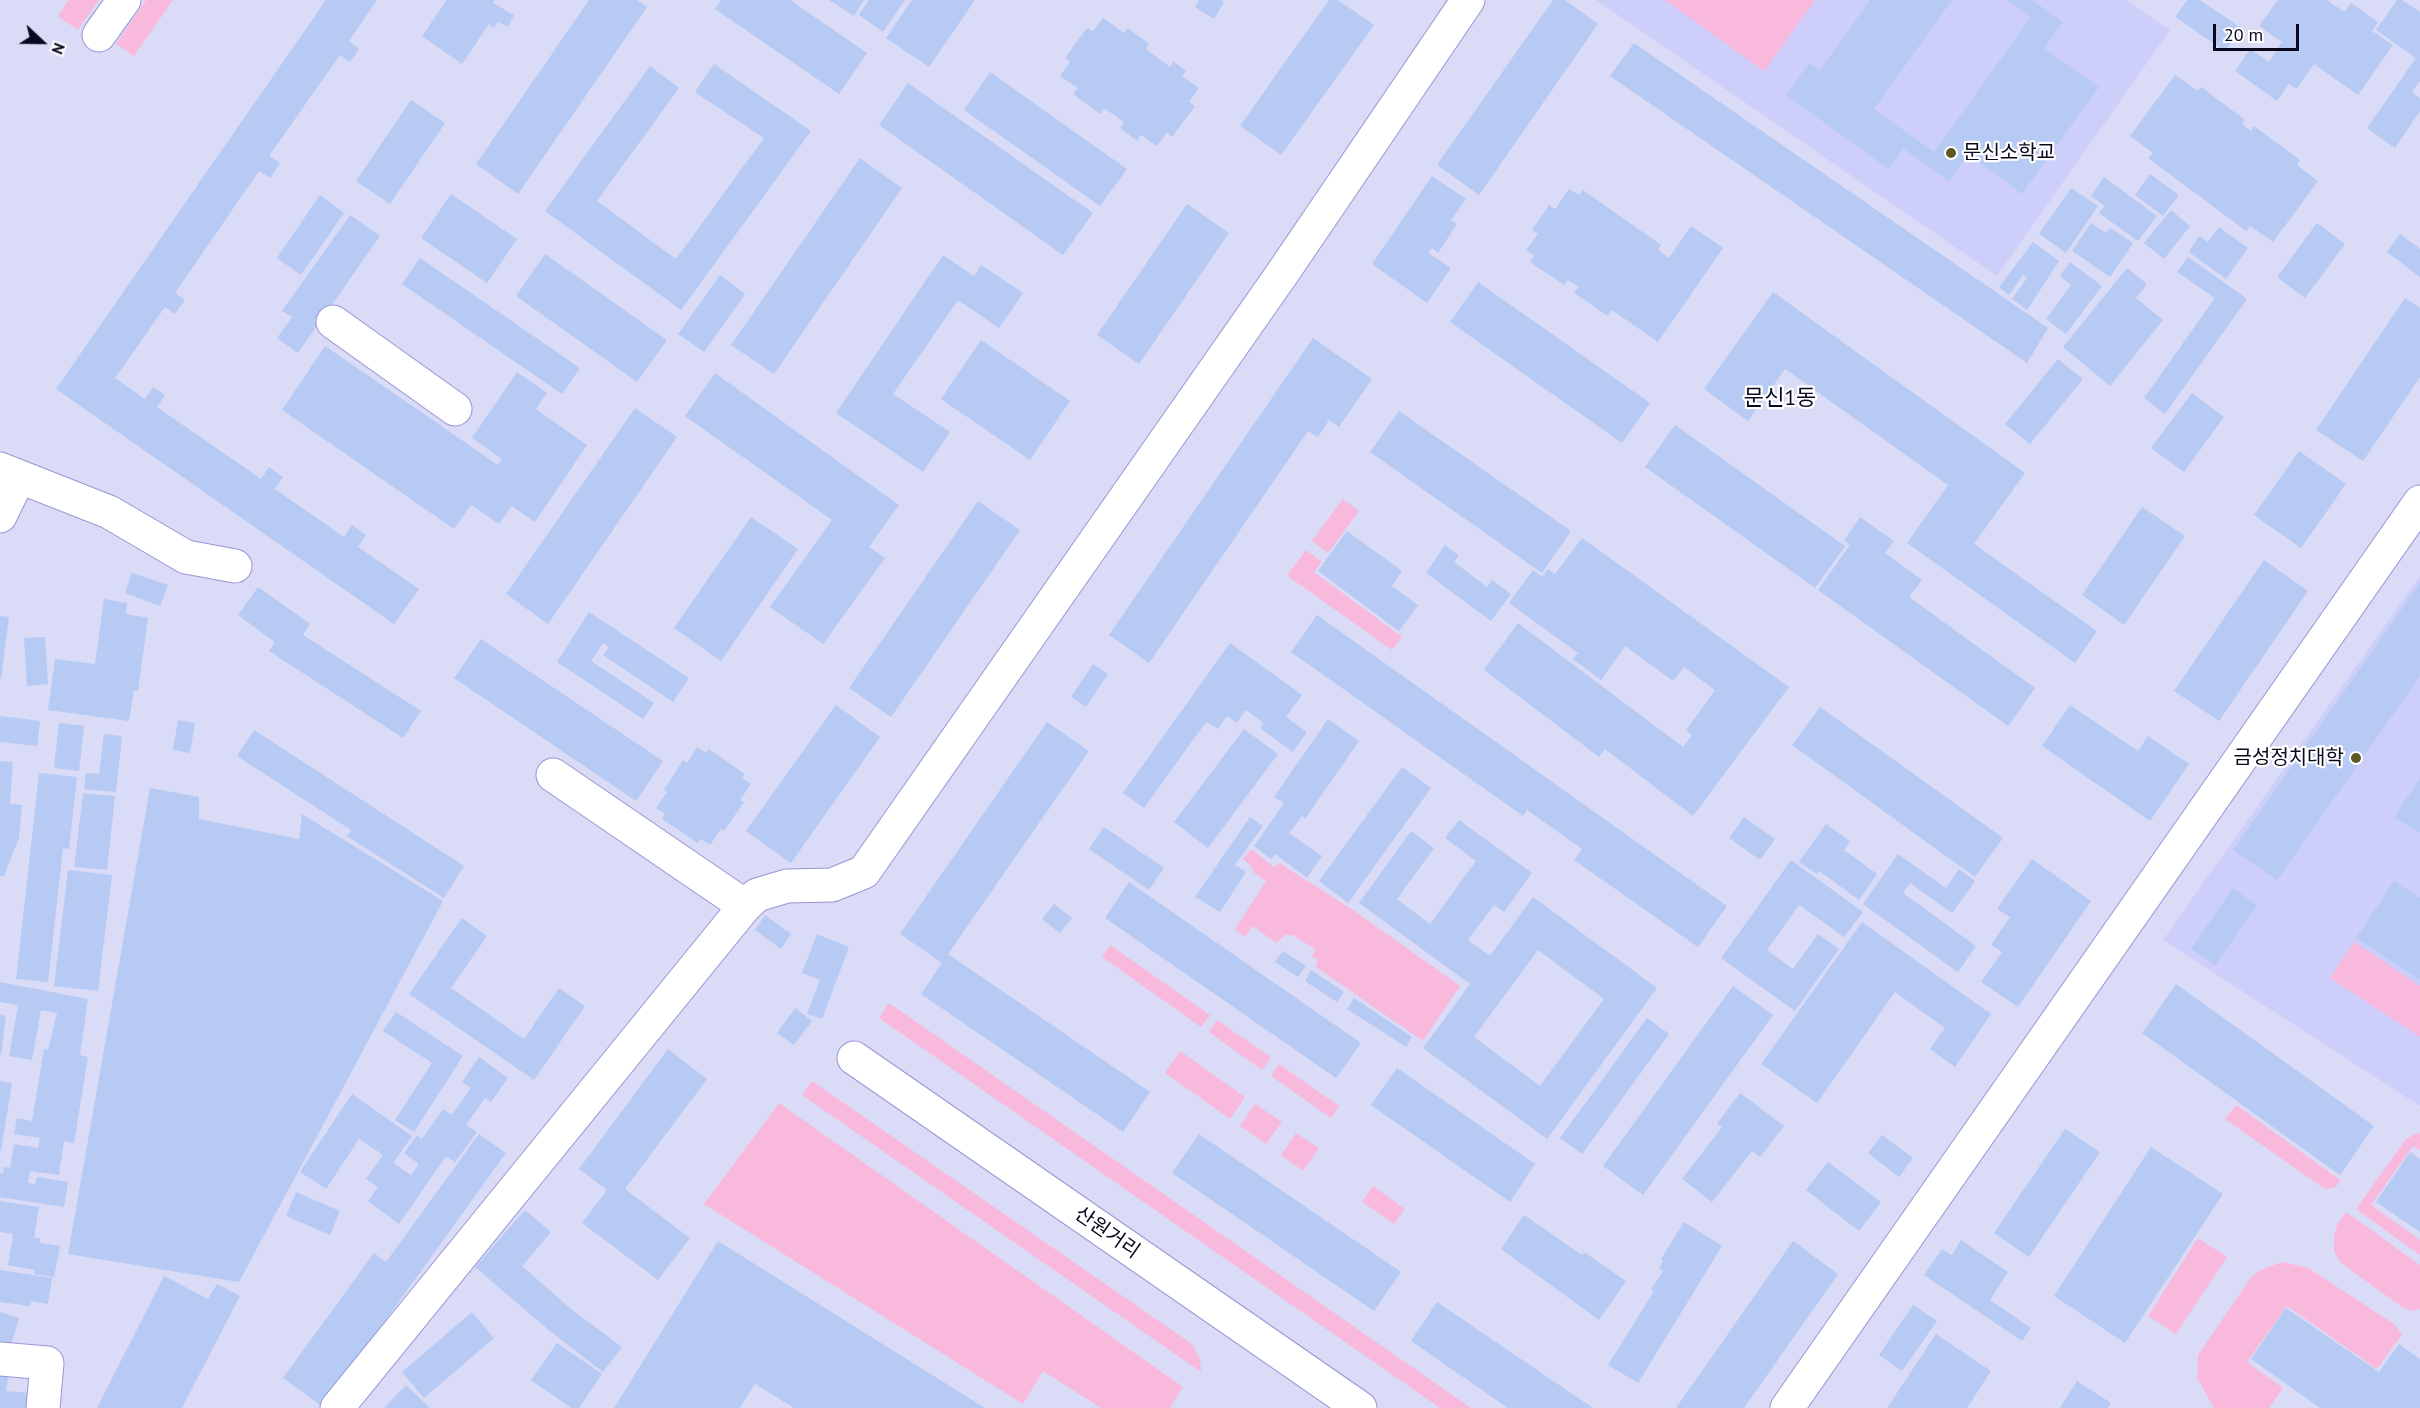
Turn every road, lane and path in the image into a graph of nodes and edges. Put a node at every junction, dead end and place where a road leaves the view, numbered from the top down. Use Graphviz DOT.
graph roads {
  1 [pos="124,0"];
  2 [pos="1468,0"];
  3 [pos="99,36"];
  4 [pos="333,322"];
  5 [pos="455,409"];
  6 [pos="10,473"];
  7 [pos="2420,502"];
  8 [pos="0,516"];
  9 [pos="235,566"];
  10 [pos="553,776"];
  11 [pos="745,906"];
  12 [pos="854,1058"];
  13 [pos="0,1359"];
  14 [pos="43,1408"];
  15 [pos="337,1408"];
  16 [pos="1360,1408"];
  17 [pos="1787,1408"];
  1 -- 3 [label="street"];
  2 -- 11 [label="street"];
  4 -- 5 [label="street"];
  6 -- 8 [label="street"];
  6 -- 9 [label="street"];
  7 -- 17 [label="street"];
  10 -- 11 [label="street"];
  11 -- 15 [label="street"];
  12 -- 16 [label="street, 산원거리"];
  13 -- 14 [label="street"];
}
